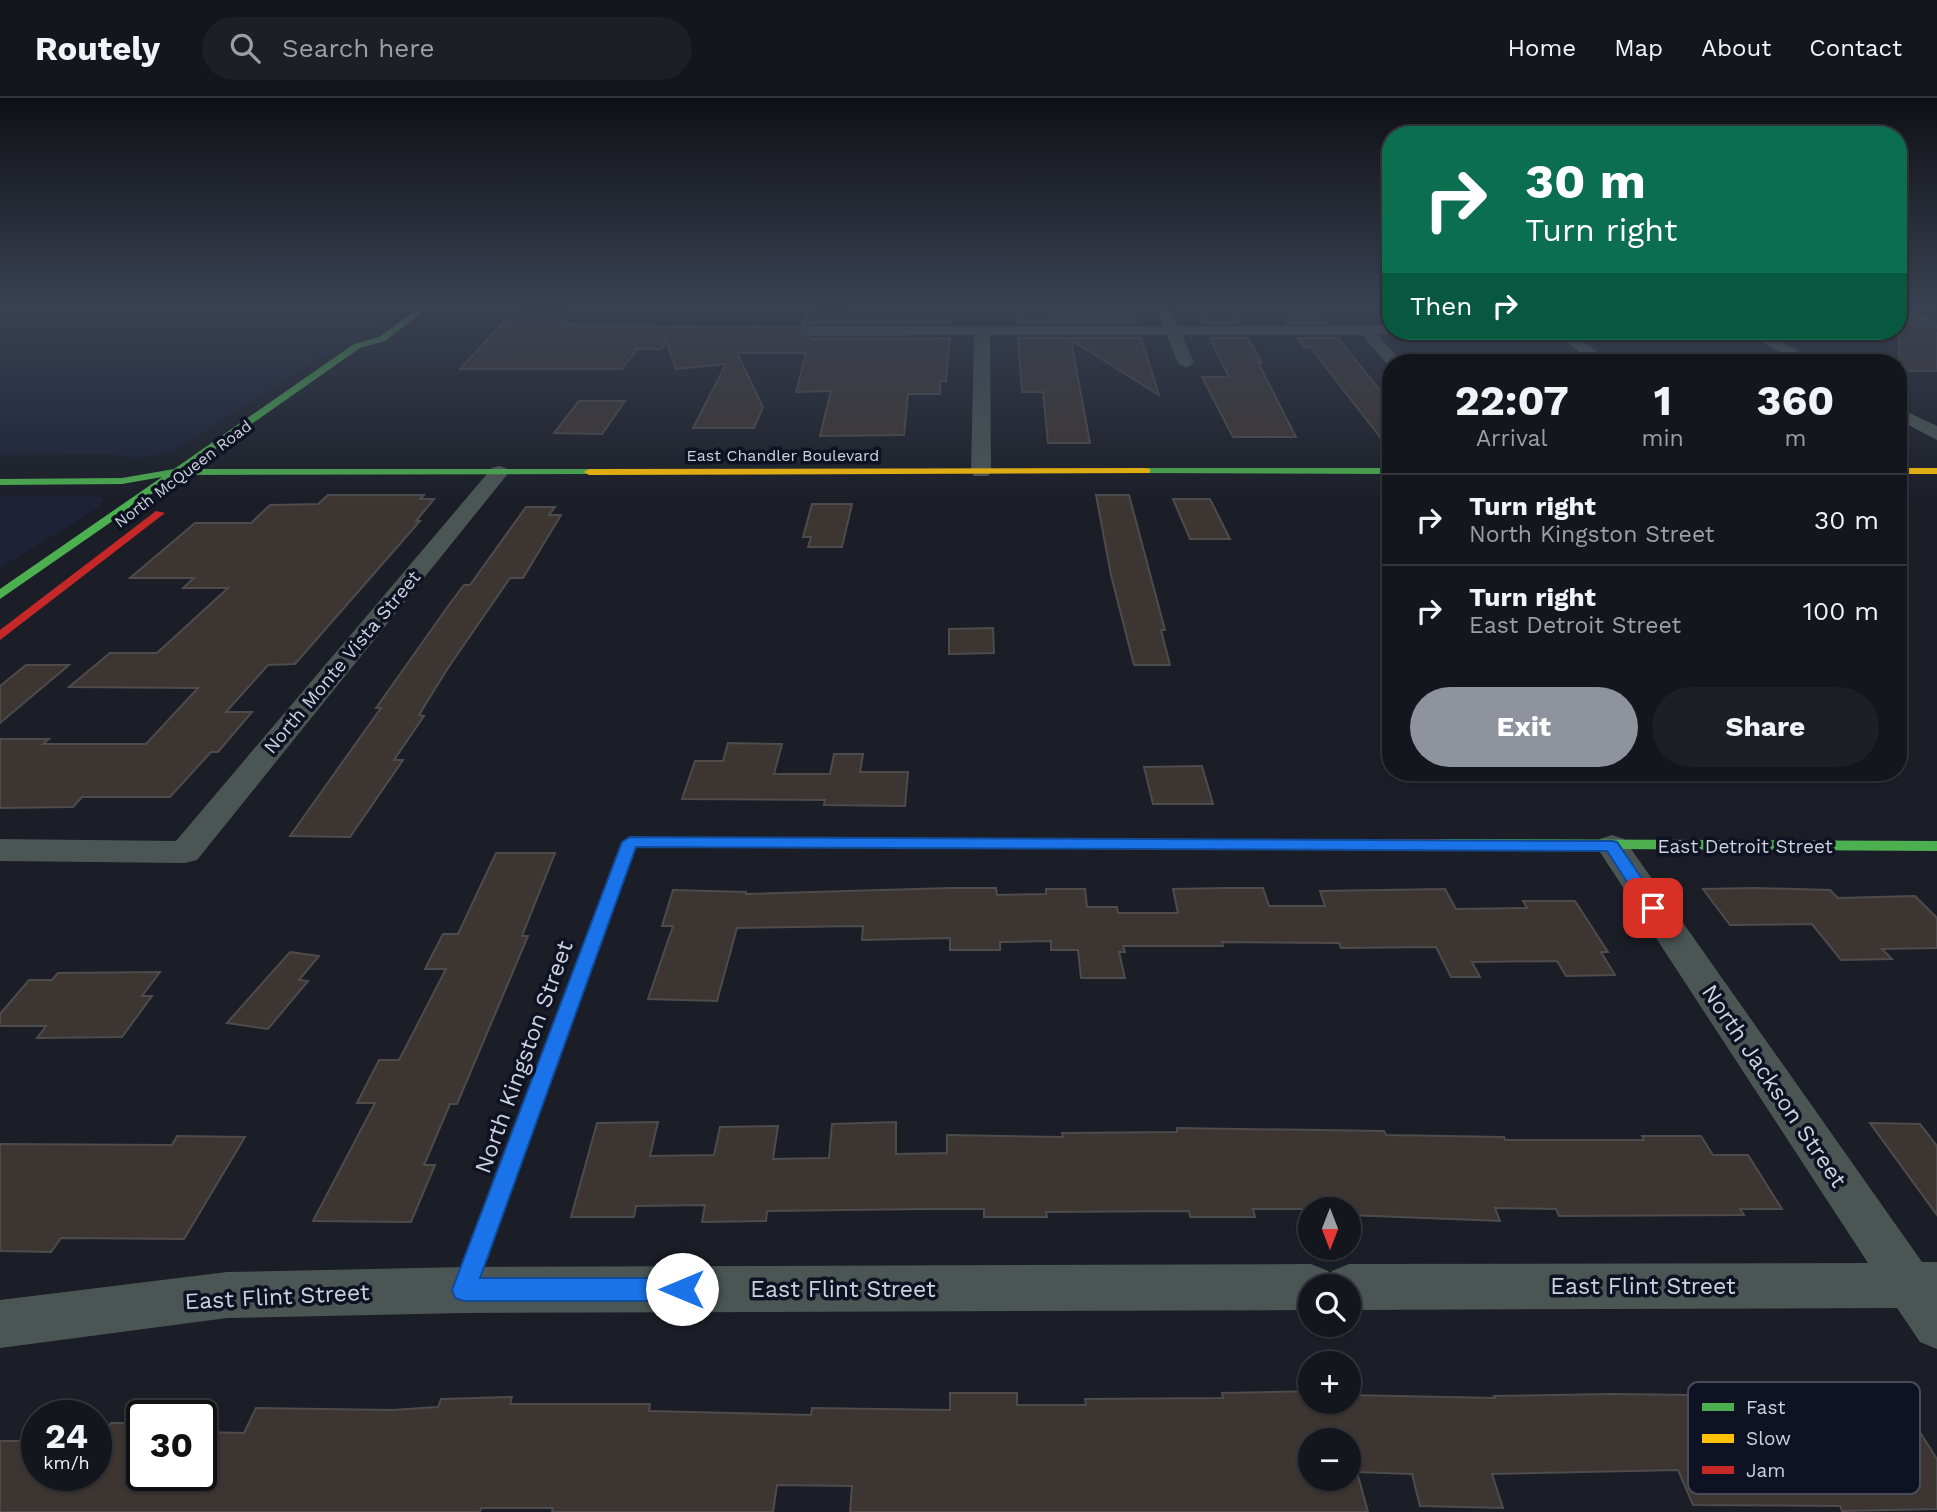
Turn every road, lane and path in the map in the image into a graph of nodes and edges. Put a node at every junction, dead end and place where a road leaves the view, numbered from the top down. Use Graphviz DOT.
graph roads {
  1 [pos="319,372"];
  2 [pos="982,372"];
  3 [pos="1907,417"];
  4 [pos="1937,434"];
  5 [pos="238,454"];
  6 [pos="0,466"];
  7 [pos="1382,471"];
  8 [pos="1907,471"];
  9 [pos="1936,471"];
  10 [pos="175,472"];
  11 [pos="214,472"];
  12 [pos="499,472"];
  13 [pos="981,472"];
  14 [pos="0,482"];
  15 [pos="195,487"];
  16 [pos="174,502"];
  17 [pos="0,595"];
  18 [pos="0,636"];
  19 [pos="630,842"];
  20 [pos="1612,846"];
  21 [pos="1937,846"];
  22 [pos="0,850"];
  23 [pos="1924,1285"];
  24 [pos="1298,1287"];
  25 [pos="1361,1287"];
  26 [pos="464,1290"];
  27 [pos="0,1324"];
  28 [pos="1937,1325"];
  1 -- 10 [label="main road, North McQueen Road"];
  2 -- 13 [label="street"];
  3 -- 4 [label="street"];
  5 -- 11 [label="main road, North McQueen Road"];
  6 -- 10 [label="main road, East Chandler Boulevard"];
  7 -- 13 [label="main road, East Chandler Boulevard"];
  8 -- 9 [label="main road"];
  10 -- 11 [label="main road, East Chandler Boulevard"];
  10 -- 14 [label="main road, East Chandler Boulevard"];
  10 -- 17 [label="main road, North McQueen Road"];
  11 -- 12 [label="main road, East Chandler Boulevard"];
  11 -- 15 [label="main road, North McQueen Road"];
  12 -- 13 [label="main road, East Chandler Boulevard"];
  12 -- 22 [label="street, North Monte Vista Street"];
  16 -- 18 [label="main road, North McQueen Road"];
  19 -- 20 [label="main road, East Detroit Street"];
  19 -- 26 [label="main road, North Kingston Street"];
  20 -- 21 [label="main road, East Detroit Street"];
  20 -- 23 [label="street, North Jackson Street"];
  23 -- 25 [label="street, East Flint Street"];
  23 -- 28 [label="street, North Jackson Street"];
  24 -- 26 [label="street, East Flint Street"];
  26 -- 27 [label="street, East Flint Street"];
}
